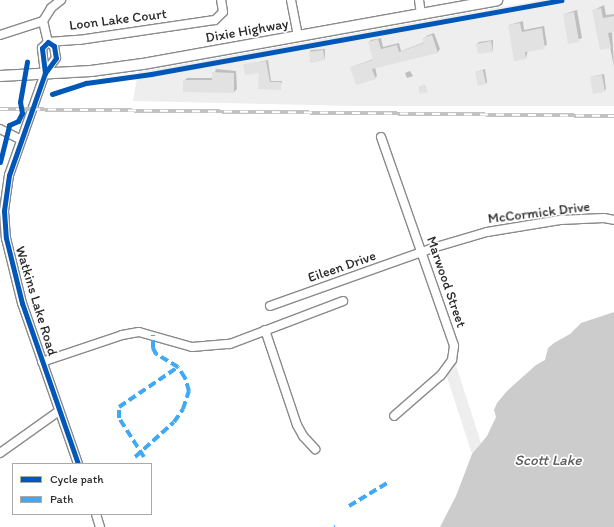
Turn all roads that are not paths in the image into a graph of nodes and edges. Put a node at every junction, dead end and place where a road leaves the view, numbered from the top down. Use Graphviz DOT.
graph roads {
  1 [pos="61,0"];
  2 [pos="221,0"];
  3 [pos="291,0"];
  4 [pos="419,0"];
  5 [pos="497,0"];
  6 [pos="422,14"];
  7 [pos="43,21"];
  8 [pos="0,36"];
  9 [pos="298,36"];
  10 [pos="48,42"];
  11 [pos="45,73"];
  12 [pos="0,76"];
  13 [pos="0,129"];
  14 [pos="381,136"];
  15 [pos="20,139"];
  16 [pos="2,220"];
  17 [pos="614,220"];
  18 [pos="422,253"];
  19 [pos="343,301"];
  20 [pos="270,306"];
  21 [pos="265,330"];
  22 [pos="42,362"];
  23 [pos="59,411"];
  24 [pos="394,416"];
  25 [pos="315,449"];
  26 [pos="0,453"];
  27 [pos="78,463"];
  28 [pos="96,515"];
  29 [pos="100,527"];
  1 -- 7 [label="street"];
  2 -- 10 [label="street, Loon Lake Court"];
  3 -- 9 [label="street"];
  4 -- 6 [label="street"];
  5 -- 6 [label="main road, Dixie Highway"];
  6 -- 9 [label="main road, Dixie Highway"];
  7 -- 8 [label="street"];
  7 -- 10 [label="street, Watkins Lake Road"];
  9 -- 11 [label="main road, Dixie Highway"];
  10 -- 11 [label="street, Watkins Lake Road"];
  10 -- 11 [label="street, Watkins Lake Road"];
  11 -- 12 [label="main road, Dixie Highway"];
  11 -- 15 [label="street, Watkins Lake Road"];
  13 -- 15 [label="street"];
  14 -- 18 [label="street, Marwood Street"];
  15 -- 16 [label="street, Watkins Lake Road"];
  16 -- 22 [label="street, Watkins Lake Road"];
  17 -- 18 [label="street, McCormick Drive"];
  18 -- 20 [label="street, Eileen Drive"];
  18 -- 24 [label="street, Marwood Street"];
  19 -- 21 [label="street, Watkins Lake Road"];
  21 -- 22 [label="street, Watkins Lake Road"];
  21 -- 25 [label="street"];
  22 -- 23 [label="street, Watkins Lake Road"];
  23 -- 26 [label="street"];
  23 -- 27 [label="street, Watkins Lake Road"];
  28 -- 29 [label="street"];
}
